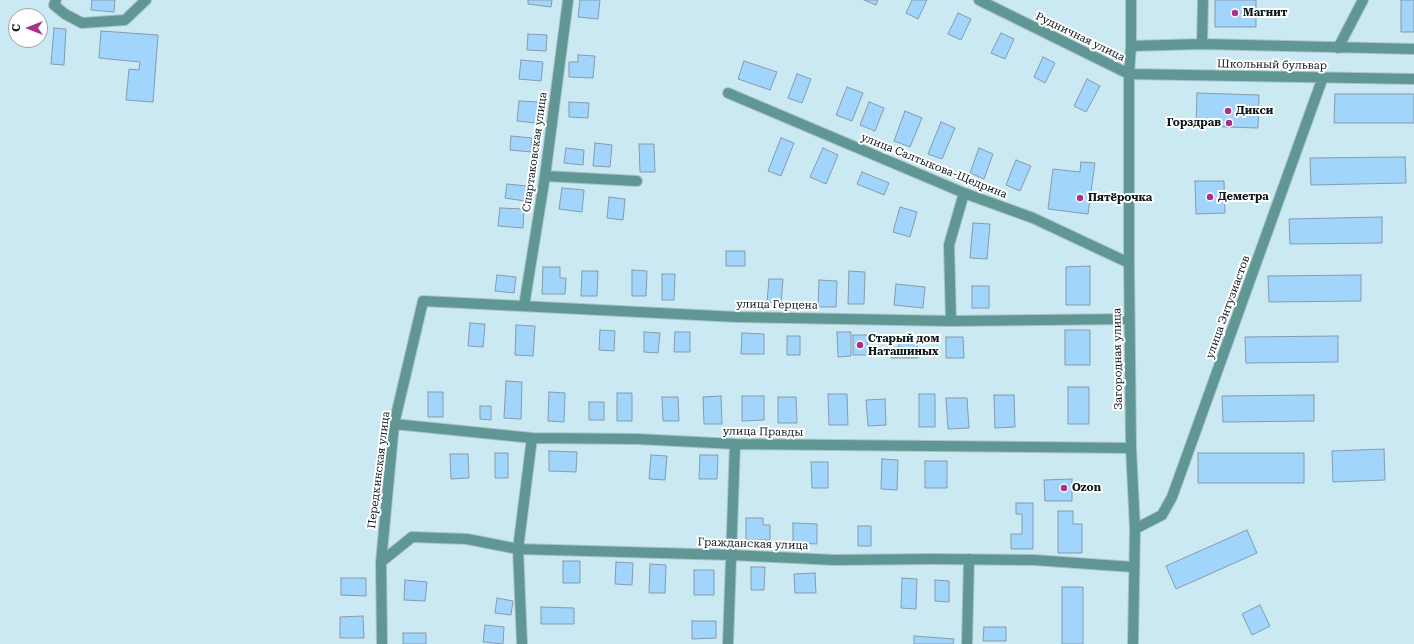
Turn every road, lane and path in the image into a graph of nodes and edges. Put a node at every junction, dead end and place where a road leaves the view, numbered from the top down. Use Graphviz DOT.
graph roads {
  1 [pos="56,0"];
  2 [pos="146,0"];
  3 [pos="568,0"];
  4 [pos="979,0"];
  5 [pos="1131,0"];
  6 [pos="1203,0"];
  7 [pos="1363,0"];
  8 [pos="1202,44"];
  9 [pos="1131,46"];
  10 [pos="1338,48"];
  11 [pos="1414,48"];
  12 [pos="1129,74"];
  13 [pos="1323,77"];
  14 [pos="1414,79"];
  15 [pos="728,93"];
  16 [pos="545,176"];
  17 [pos="637,181"];
  18 [pos="964,193"];
  19 [pos="1129,263"];
  20 [pos="423,301"];
  21 [pos="524,306"];
  22 [pos="1129,319"];
  23 [pos="951,321"];
  24 [pos="394,424"];
  25 [pos="532,438"];
  26 [pos="735,444"];
  27 [pos="1132,448"];
  28 [pos="1135,529"];
  29 [pos="518,549"];
  30 [pos="731,555"];
  31 [pos="969,559"];
  32 [pos="381,562"];
  33 [pos="1133,567"];
  34 [pos="382,644"];
  35 [pos="522,644"];
  36 [pos="728,644"];
  37 [pos="967,644"];
  38 [pos="1133,644"];
  1 -- 2 [label="street"];
  3 -- 16 [label="street, Спартаковская улица"];
  4 -- 12 [label="street, Рудничная улица"];
  5 -- 9 [label="street, Загородная улица"];
  6 -- 8 [label="street"];
  7 -- 10 [label="street"];
  8 -- 9 [label="street, Школьный бульвар"];
  8 -- 10 [label="street, Школьный бульвар"];
  9 -- 12 [label="street, Загородная улица"];
  10 -- 11 [label="street, Школьный бульвар"];
  12 -- 13 [label="street, Школьный бульвар"];
  12 -- 19 [label="street, Загородная улица"];
  13 -- 14 [label="street, Школьный бульвар"];
  13 -- 28 [label="street, улица Энтузиастов"];
  15 -- 18 [label="street, улица Салтыкова-Щедрина"];
  16 -- 17 [label="street"];
  16 -- 21 [label="street, Спартаковская улица"];
  18 -- 19 [label="street, улица Салтыкова-Щедрина"];
  18 -- 23 [label="street"];
  19 -- 22 [label="street, Загородная улица"];
  20 -- 21 [label="street, улица Герцена"];
  20 -- 24 [label="street, Передкинская улица"];
  21 -- 23 [label="street, улица Герцена"];
  22 -- 23 [label="street, улица Герцена"];
  22 -- 27 [label="street, Загородная улица"];
  24 -- 25 [label="street, улица Правды"];
  24 -- 32 [label="street, Передкинская улица"];
  25 -- 26 [label="street, улица Правды"];
  25 -- 29 [label="street"];
  26 -- 27 [label="street, улица Правды"];
  26 -- 30 [label="street"];
  27 -- 28 [label="street, Загородная улица"];
  28 -- 33 [label="street, Загородная улица"];
  29 -- 30 [label="street, Гражданская улица"];
  29 -- 32 [label="street, Гражданская улица"];
  29 -- 35 [label="street"];
  30 -- 31 [label="street, Гражданская улица"];
  30 -- 36 [label="street"];
  31 -- 33 [label="street, Гражданская улица"];
  31 -- 37 [label="street"];
  32 -- 34 [label="street, Передкинская улица"];
  33 -- 38 [label="street, Загородная улица"];
}
